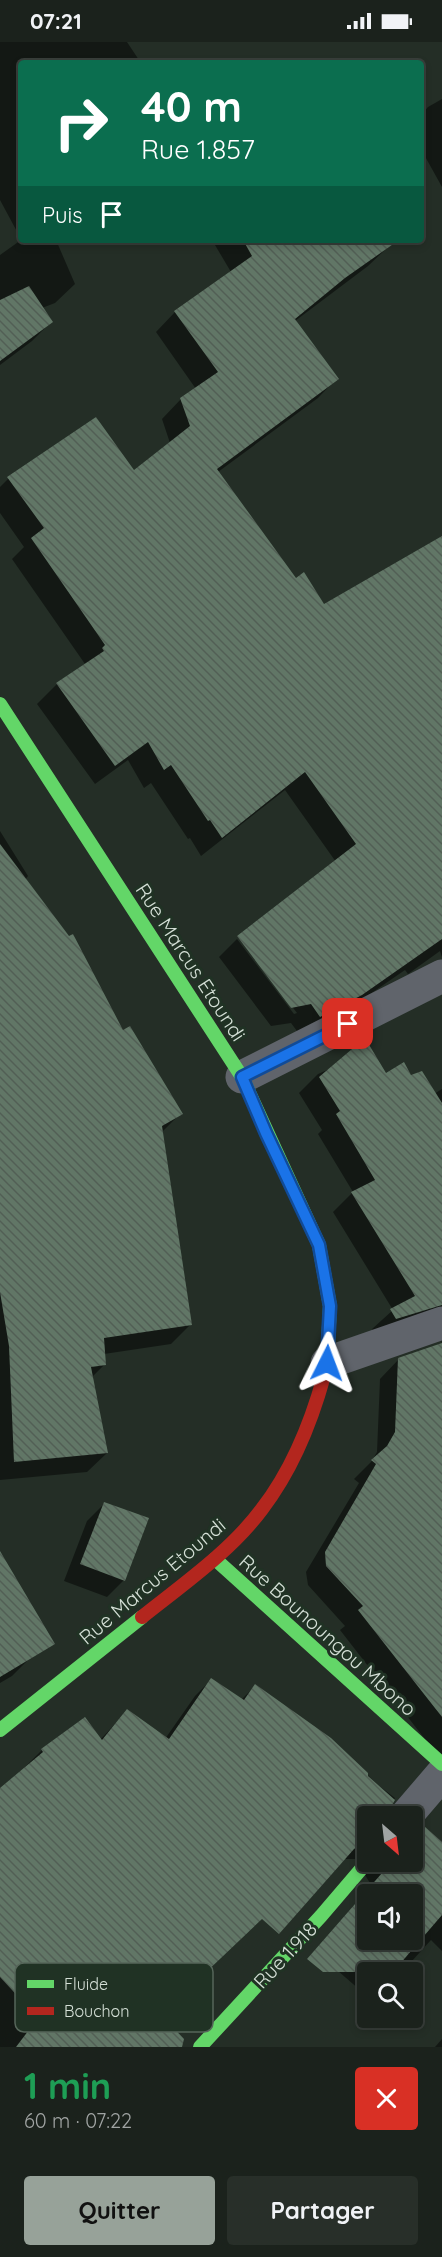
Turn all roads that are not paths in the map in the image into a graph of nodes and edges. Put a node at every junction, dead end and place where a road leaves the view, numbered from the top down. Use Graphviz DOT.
graph roads {
  1 [pos="0,704"];
  2 [pos="442,976"];
  3 [pos="242,1077"];
  4 [pos="442,1323"];
  5 [pos="327,1363"];
  6 [pos="215,1559"];
  7 [pos="0,1730"];
  8 [pos="442,1764"];
  9 [pos="442,1774"];
  10 [pos="415,1806"];
  11 [pos="359,1872"];
  12 [pos="200,2047"];
  1 -- 3 [label="street, Rue Marcus Etoundi"];
  2 -- 3 [label="street"];
  3 -- 5 [label="street, Rue Marcus Etoundi"];
  4 -- 5 [label="street"];
  5 -- 6 [label="street, Rue Marcus Etoundi"];
  6 -- 7 [label="street, Rue Marcus Etoundi"];
  6 -- 8 [label="street, Rue Bounoungou Mbono"];
  9 -- 10 [label="street"];
  11 -- 12 [label="street, Rue 1.918"];
}
